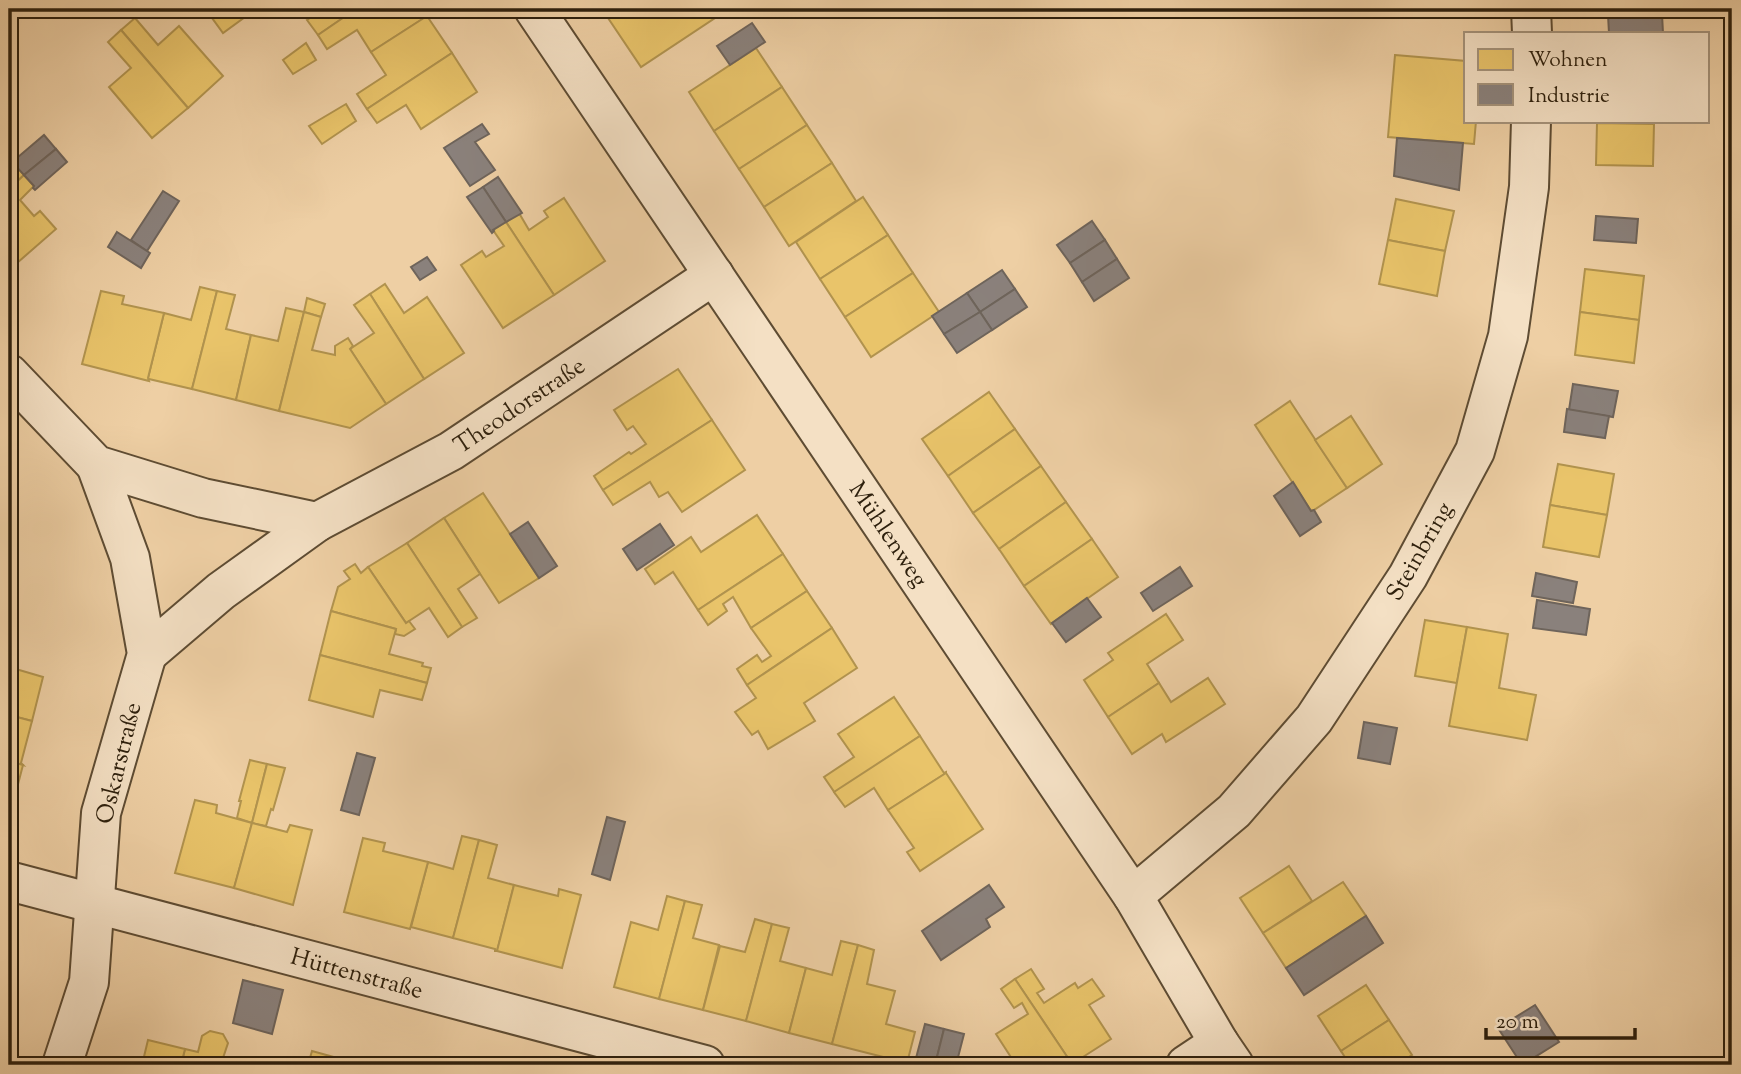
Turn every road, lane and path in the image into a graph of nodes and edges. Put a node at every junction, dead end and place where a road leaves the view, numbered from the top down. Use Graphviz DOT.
graph roads {
  1 [pos="534,9"];
  2 [pos="1531,9"];
  3 [pos="1532,32"];
  4 [pos="1531,122"];
  5 [pos="714,275"];
  6 [pos="9,374"];
  7 [pos="96,465"];
  8 [pos="317,522"];
  9 [pos="147,654"];
  10 [pos="9,881"];
  11 [pos="1133,896"];
  12 [pos="95,903"];
  13 [pos="1227,1054"];
  14 [pos="62,1065"];
  15 [pos="705,1065"];
  16 [pos="1186,1065"];
  1 -- 5 [label="street, Mühlenweg"];
  2 -- 3 [label="street"];
  4 -- 11 [label="street, Steinbring"];
  5 -- 8 [label="street, Theodorstraße"];
  5 -- 11 [label="street, Mühlenweg"];
  6 -- 7 [label="street"];
  7 -- 8 [label="street"];
  7 -- 9 [label="street, Oskarstraße"];
  8 -- 9 [label="street, Theodorstraße"];
  9 -- 12 [label="street, Oskarstraße"];
  10 -- 12 [label="street, Hüttenstraße"];
  11 -- 13 [label="street, Mühlenweg"];
  12 -- 14 [label="street, Oskarstraße"];
  12 -- 15 [label="street, Hüttenstraße"];
  13 -- 16 [label="street"];
}
